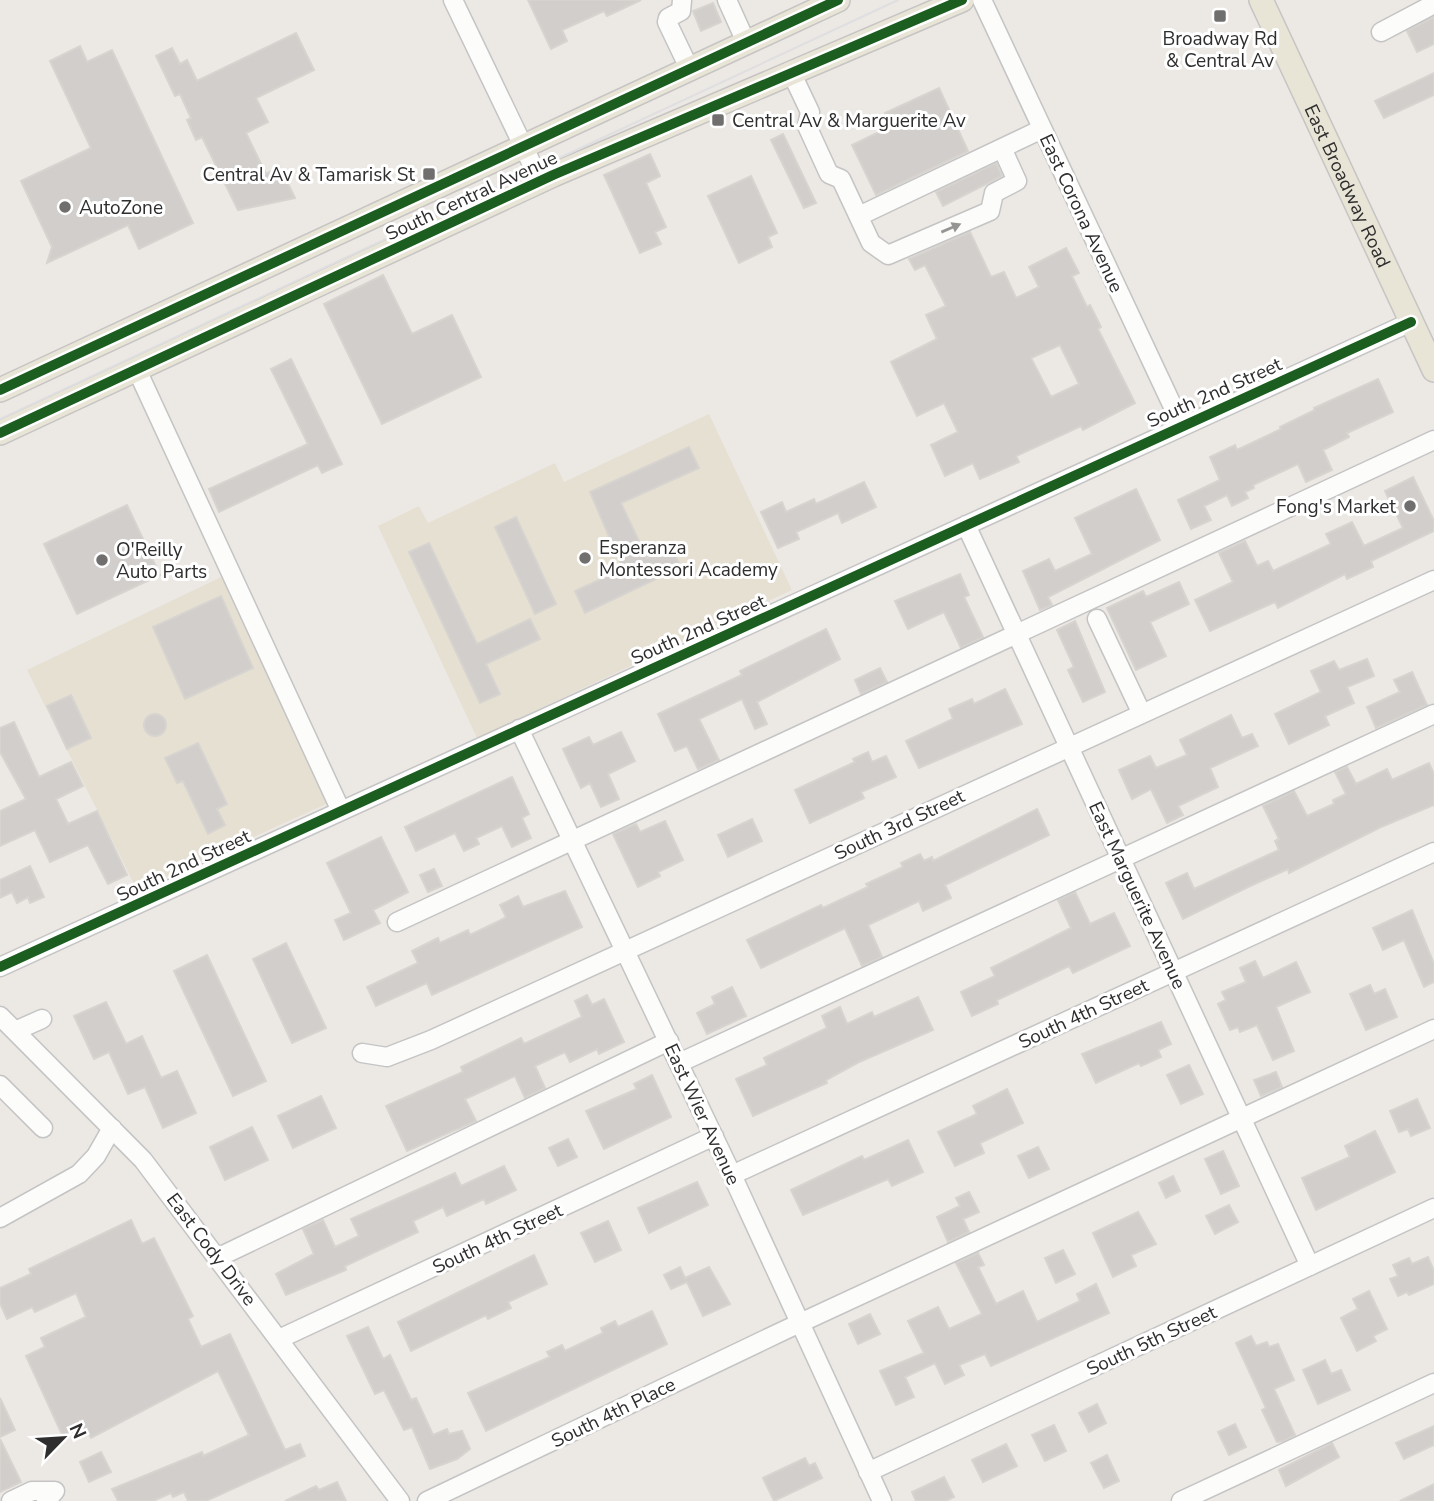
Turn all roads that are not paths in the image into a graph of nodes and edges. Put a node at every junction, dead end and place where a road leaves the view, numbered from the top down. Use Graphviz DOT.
graph roads {
  1 [pos="453,0"];
  2 [pos="682,0"];
  3 [pos="727,0"];
  4 [pos="838,0"];
  5 [pos="962,0"];
  6 [pos="982,0"];
  7 [pos="1261,0"];
  8 [pos="1434,4"];
  9 [pos="1381,32"];
  10 [pos="746,42"];
  11 [pos="689,68"];
  12 [pos="791,72"];
  13 [pos="1042,128"];
  14 [pos="523,145"];
  15 [pos="1002,148"];
  16 [pos="541,183"];
  17 [pos="859,216"];
  18 [pos="1411,322"];
  19 [pos="138,370"];
  20 [pos="1434,370"];
  21 [pos="0,390"];
  22 [pos="1182,426"];
  23 [pos="0,433"];
  24 [pos="1434,440"];
  25 [pos="966,525"];
  26 [pos="1434,580"];
  27 [pos="1097,620"];
  28 [pos="1017,633"];
  29 [pos="1141,712"];
  30 [pos="1434,714"];
  31 [pos="519,729"];
  32 [pos="1069,745"];
  33 [pos="341,811"];
  34 [pos="572,839"];
  35 [pos="1434,852"];
  36 [pos="1121,859"];
  37 [pos="397,922"];
  38 [pos="626,951"];
  39 [pos="0,967"];
  40 [pos="1174,970"];
  41 [pos="0,1016"];
  42 [pos="41,1019"];
  43 [pos="1434,1029"];
  44 [pos="15,1031"];
  45 [pos="669,1041"];
  46 [pos="362,1053"];
  47 [pos="679,1063"];
  48 [pos="0,1085"];
  49 [pos="1242,1117"];
  50 [pos="43,1128"];
  51 [pos="112,1129"];
  52 [pos="714,1136"];
  53 [pos="732,1175"];
  54 [pos="1434,1209"];
  55 [pos="0,1219"];
  56 [pos="219,1256"];
  57 [pos="1310,1266"];
  58 [pos="800,1323"];
  59 [pos="279,1339"];
  60 [pos="1434,1383"];
  61 [pos="869,1472"];
  62 [pos="11,1501"];
  63 [pos="46,1501"];
  64 [pos="400,1501"];
  65 [pos="427,1501"];
  66 [pos="882,1501"];
  67 [pos="1181,1501"];
  1 -- 14 [label="street"];
  2 -- 11 [label="street"];
  3 -- 10 [label="street"];
  4 -- 10 [label="main road, South Central Avenue"];
  5 -- 12 [label="main road, South Central Avenue"];
  6 -- 13 [label="street, East Corona Avenue"];
  7 -- 18 [label="main road, East Broadway Road"];
  8 -- 9 [label="street"];
  10 -- 11 [label="main road, South Central Avenue"];
  11 -- 14 [label="main road, South Central Avenue"];
  12 -- 16 [label="main road, South Central Avenue"];
  12 -- 17 [label="street"];
  13 -- 15 [label="street"];
  13 -- 22 [label="street, East Corona Avenue"];
  14 -- 16 [label="street"];
  14 -- 21 [label="main road, South Central Avenue"];
  15 -- 17 [label="street"];
  17 -- 15 [label="street, one-way"];
  16 -- 19 [label="main road, South Central Avenue"];
  18 -- 20 [label="main road, East Broadway Road"];
  18 -- 22 [label="street, South 2nd Street"];
  19 -- 23 [label="main road, South Central Avenue"];
  19 -- 33 [label="street"];
  22 -- 25 [label="street, South 2nd Street"];
  24 -- 28 [label="street"];
  25 -- 28 [label="street, East Marguerite Avenue"];
  25 -- 31 [label="street, South 2nd Street"];
  26 -- 29 [label="street, South 3rd Street"];
  27 -- 29 [label="street"];
  28 -- 32 [label="street, East Marguerite Avenue"];
  28 -- 34 [label="street"];
  29 -- 32 [label="street, South 3rd Street"];
  30 -- 36 [label="street"];
  31 -- 33 [label="street, South 2nd Street"];
  31 -- 34 [label="street, East Wier Avenue"];
  32 -- 36 [label="street, East Marguerite Avenue"];
  32 -- 38 [label="street, South 3rd Street"];
  33 -- 39 [label="street, South 2nd Street"];
  34 -- 37 [label="street"];
  34 -- 38 [label="street, East Wier Avenue"];
  35 -- 40 [label="street, South 4th Street"];
  36 -- 40 [label="street, East Marguerite Avenue"];
  36 -- 47 [label="street"];
  38 -- 45 [label="street, East Wier Avenue"];
  38 -- 46 [label="street, South 3rd Street"];
  40 -- 49 [label="street, East Marguerite Avenue"];
  40 -- 53 [label="street, South 4th Street"];
  41 -- 44 [label="street, East Cody Drive"];
  42 -- 44 [label="street"];
  43 -- 49 [label="street, South 4th Place"];
  44 -- 51 [label="street, East Cody Drive"];
  45 -- 47 [label="street, East Wier Avenue"];
  45 -- 56 [label="street"];
  47 -- 52 [label="street, East Wier Avenue"];
  48 -- 50 [label="street"];
  49 -- 57 [label="street, East Marguerite Avenue"];
  49 -- 58 [label="street, South 4th Place"];
  51 -- 55 [label="street"];
  51 -- 56 [label="street, East Cody Drive"];
  52 -- 53 [label="street, East Wier Avenue"];
  52 -- 59 [label="street, South 4th Street"];
  53 -- 58 [label="street, East Wier Avenue"];
  54 -- 57 [label="street, South 5th Street"];
  56 -- 59 [label="street, East Cody Drive"];
  57 -- 61 [label="street, South 5th Street"];
  58 -- 61 [label="street, East Wier Avenue"];
  58 -- 65 [label="street, South 4th Place"];
  59 -- 64 [label="street, East Cody Drive"];
  60 -- 67 [label="street"];
  61 -- 66 [label="street, East Wier Avenue"];
  62 -- 63 [label="street"];
}
